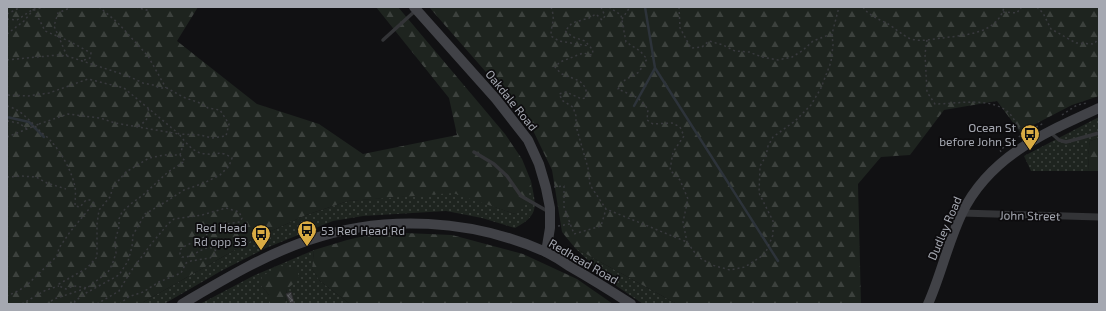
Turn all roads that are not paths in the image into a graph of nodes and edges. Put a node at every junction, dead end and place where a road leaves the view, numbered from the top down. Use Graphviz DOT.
graph roads {
  1 [pos="415,8"];
  2 [pos="383,40"];
  3 [pos="1099,108"];
  4 [pos="1050,132"];
  5 [pos="1099,133"];
  6 [pos="474,152"];
  7 [pos="550,212"];
  8 [pos="962,213"];
  9 [pos="1099,217"];
  10 [pos="546,252"];
  11 [pos="182,304"];
  12 [pos="631,304"];
  13 [pos="928,304"];
  1 -- 2 [label="lane"];
  1 -- 7 [label="main road, Oakdale Road"];
  3 -- 4 [label="main road, Dudley Road"];
  4 -- 5 [label="lane"];
  4 -- 8 [label="main road, Dudley Road"];
  6 -- 7 [label="lane"];
  7 -- 10 [label="main road, Oakdale Road"];
  8 -- 9 [label="street, John Street"];
  8 -- 13 [label="main road, Dudley Road"];
  10 -- 11 [label="main road, Redhead Road"];
  10 -- 12 [label="main road, Redhead Road"];
}
